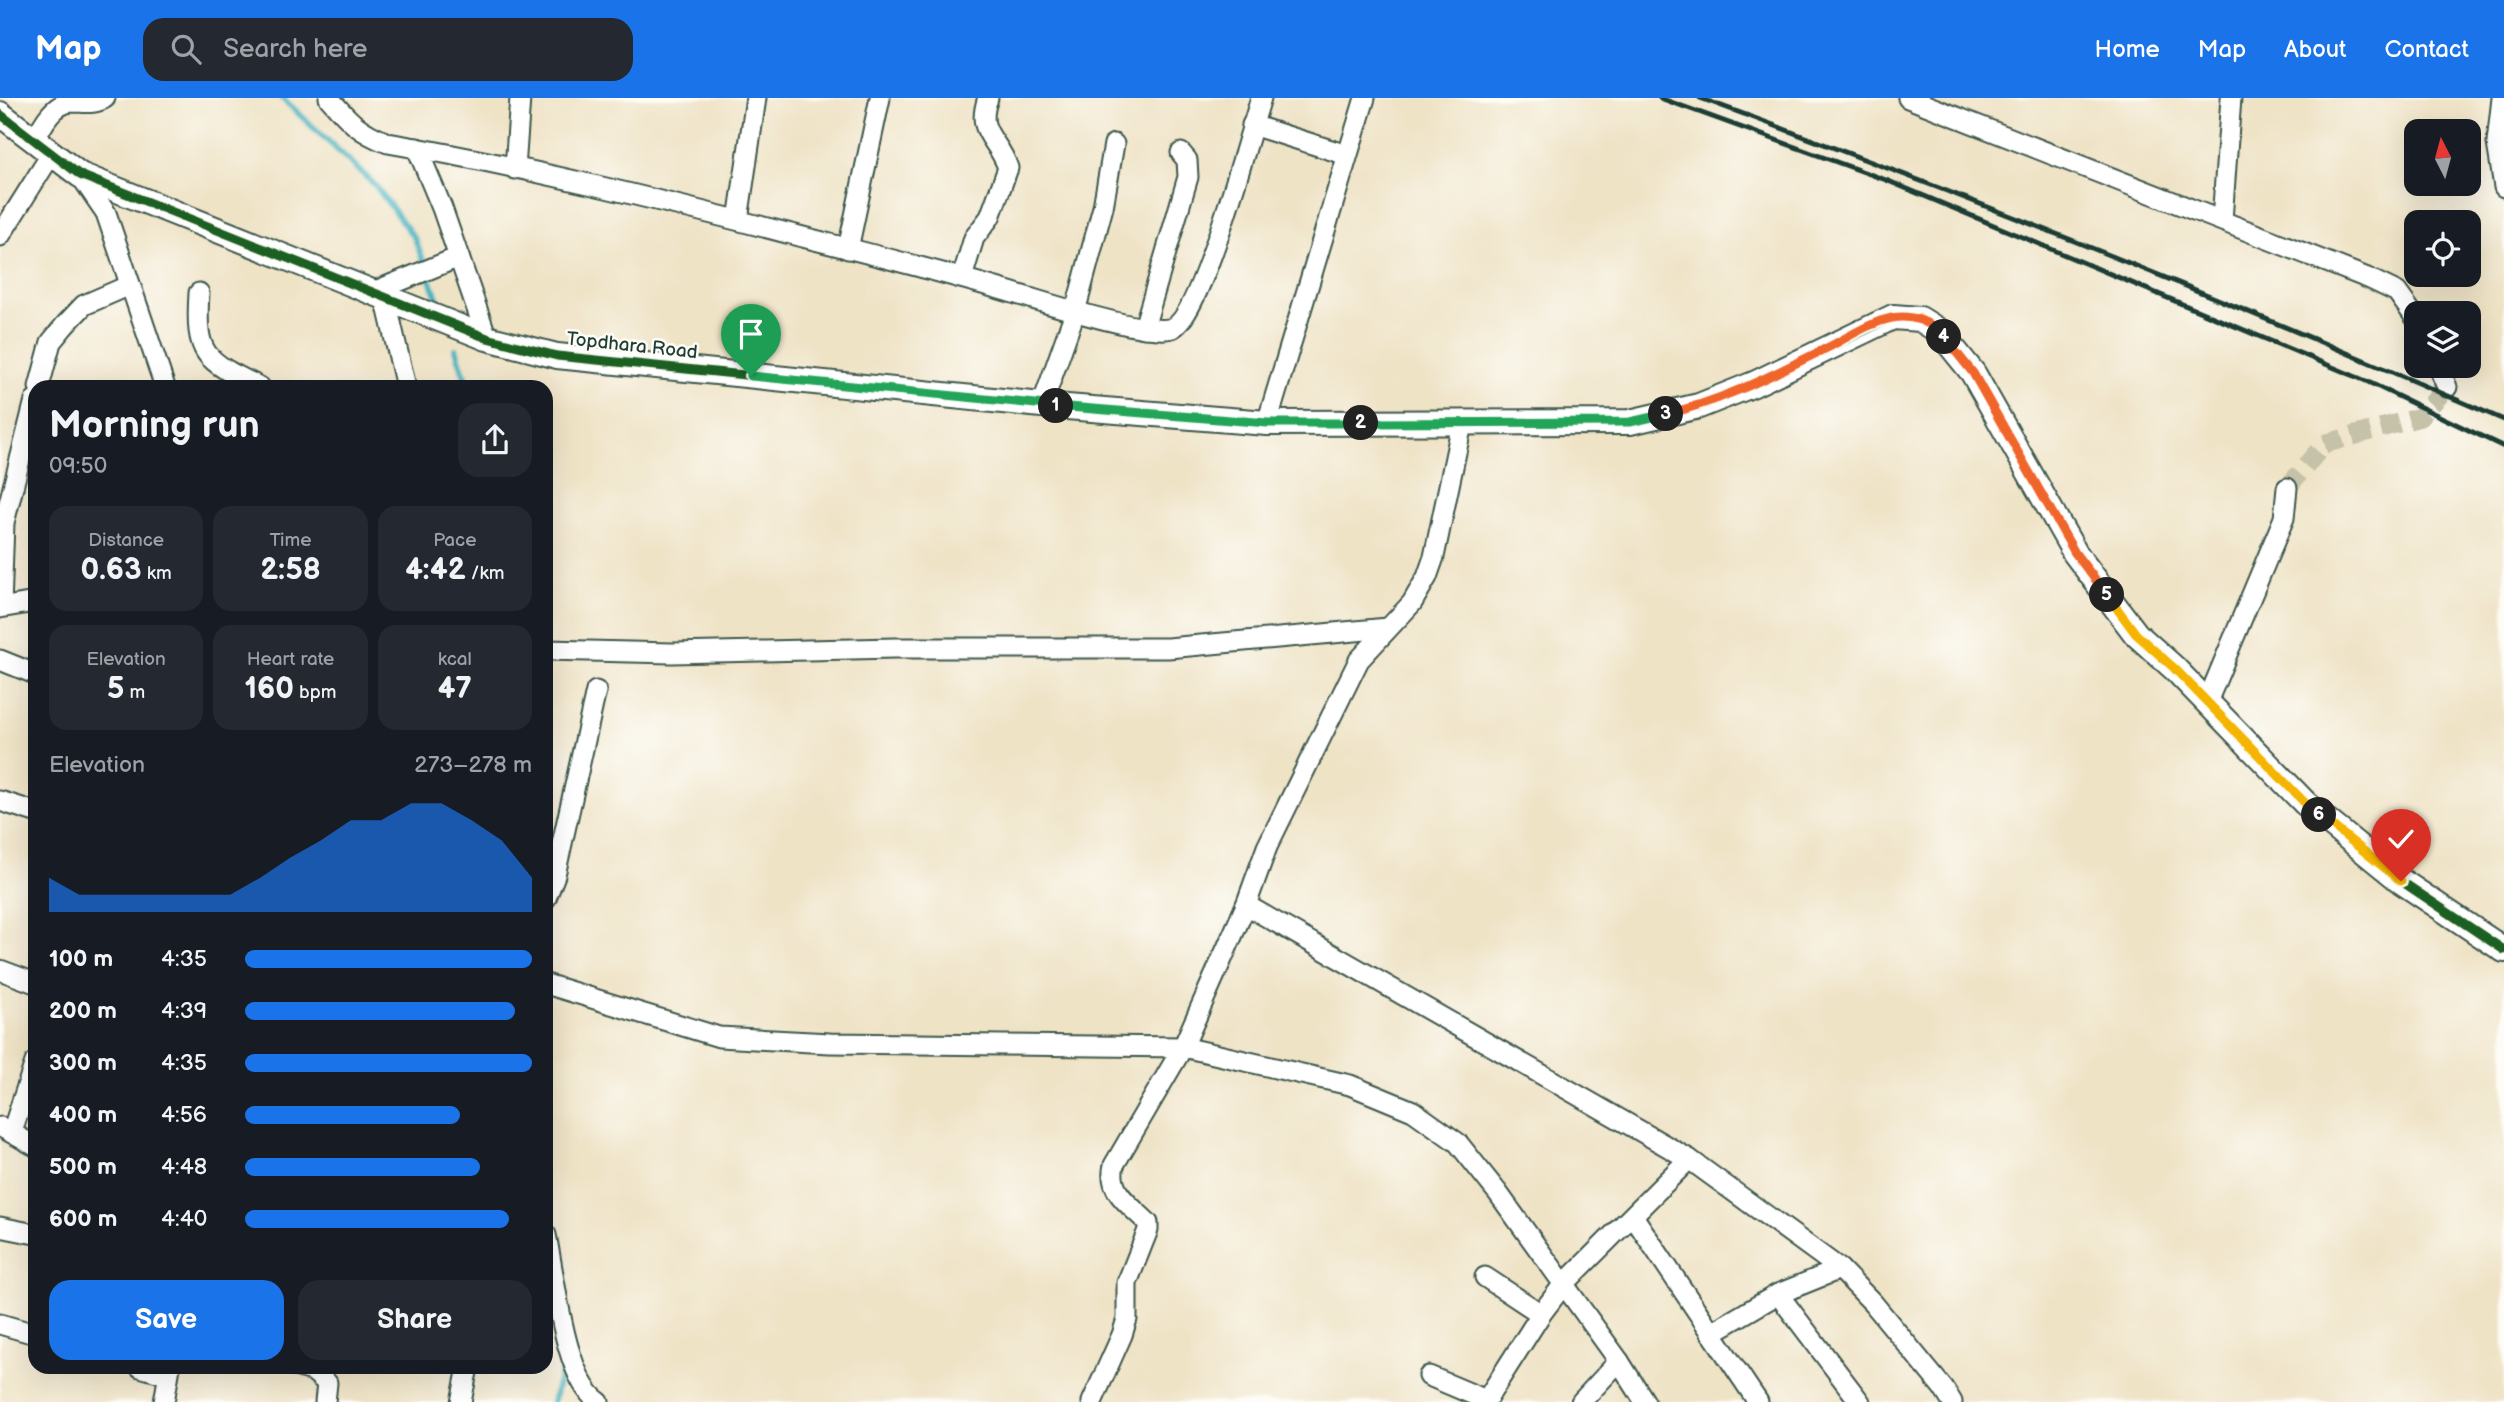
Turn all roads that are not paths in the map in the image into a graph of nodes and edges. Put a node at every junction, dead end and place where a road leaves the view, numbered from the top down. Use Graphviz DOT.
graph roads {
  1 [pos="105,98"];
  2 [pos="329,98"];
  3 [pos="520,98"];
  4 [pos="756,98"];
  5 [pos="880,98"];
  6 [pos="988,98"];
  7 [pos="1261,98"];
  8 [pos="1365,98"];
  9 [pos="1908,98"];
  10 [pos="2231,98"];
  11 [pos="2502,98"];
  12 [pos="0,114"];
  13 [pos="1252,125"];
  14 [pos="42,141"];
  15 [pos="1114,144"];
  16 [pos="417,148"];
  17 [pos="1181,153"];
  18 [pos="1347,155"];
  19 [pos="515,169"];
  20 [pos="80,175"];
  21 [pos="2504,187"];
  22 [pos="738,220"];
  23 [pos="2222,220"];
  24 [pos="0,236"];
  25 [pos="848,248"];
  26 [pos="459,257"];
  27 [pos="962,278"];
  28 [pos="130,285"];
  29 [pos="199,293"];
  30 [pos="379,295"];
  31 [pos="2404,302"];
  32 [pos="1075,312"];
  33 [pos="1144,328"];
  34 [pos="487,338"];
  35 [pos="2443,378"];
  36 [pos="41,380"];
  37 [pos="163,380"];
  38 [pos="245,380"];
  39 [pos="404,380"];
  40 [pos="2447,387"];
  41 [pos="1042,405"];
  42 [pos="1268,423"];
  43 [pos="1462,424"];
  44 [pos="28,426"];
  45 [pos="2287,488"];
  46 [pos="1,554"];
  47 [pos="28,603"];
  48 [pos="1,608"];
  49 [pos="1388,628"];
  50 [pos="554,651"];
  51 [pos="0,660"];
  52 [pos="28,671"];
  53 [pos="596,691"];
  54 [pos="2207,702"];
  55 [pos="0,801"];
  56 [pos="28,810"];
  57 [pos="553,880"];
  58 [pos="1246,905"];
  59 [pos="2504,950"];
  60 [pos="0,970"];
  61 [pos="28,980"];
  62 [pos="553,986"];
  63 [pos="1183,1047"];
  64 [pos="28,1078"];
  65 [pos="6,1129"];
  66 [pos="28,1142"];
  67 [pos="1689,1159"];
  68 [pos="1633,1216"];
  69 [pos="0,1227"];
  70 [pos="28,1233"];
  71 [pos="1840,1269"];
  72 [pos="553,1272"];
  73 [pos="1485,1277"];
  74 [pos="1563,1285"];
  75 [pos="1778,1294"];
  76 [pos="1541,1314"];
  77 [pos="0,1324"];
  78 [pos="28,1332"];
  79 [pos="1711,1333"];
  80 [pos="1619,1361"];
  81 [pos="169,1374"];
  82 [pos="316,1374"];
  83 [pos="467,1374"];
  84 [pos="1429,1377"];
  85 [pos="581,1394"];
  86 [pos="1485,1401"];
  87 [pos="164,1402"];
  88 [pos="325,1402"];
  89 [pos="461,1402"];
  90 [pos="599,1402"];
  91 [pos="1092,1402"];
  92 [pos="1581,1402"];
  93 [pos="1645,1402"];
  94 [pos="1758,1402"];
  95 [pos="1860,1402"];
  96 [pos="1952,1402"];
  1 -- 14 [label="street"];
  2 -- 16 [label="street"];
  3 -- 19 [label="street"];
  4 -- 22 [label="street"];
  5 -- 25 [label="street"];
  6 -- 27 [label="street"];
  7 -- 13 [label="street"];
  8 -- 18 [label="street"];
  9 -- 23 [label="street"];
  10 -- 23 [label="street"];
  11 -- 21 [label="street"];
  12 -- 14 [label="street, Topdhara Road"];
  13 -- 18 [label="street"];
  13 -- 33 [label="street"];
  14 -- 20 [label="street, Topdhara Road"];
  14 -- 24 [label="street"];
  15 -- 32 [label="street"];
  16 -- 19 [label="street"];
  16 -- 26 [label="street"];
  17 -- 33 [label="street"];
  18 -- 42 [label="street"];
  19 -- 22 [label="street"];
  20 -- 28 [label="street"];
  20 -- 30 [label="street, Topdhara Road"];
  22 -- 25 [label="street"];
  23 -- 31 [label="street"];
  25 -- 27 [label="street"];
  26 -- 30 [label="street"];
  26 -- 34 [label="street"];
  27 -- 32 [label="street"];
  28 -- 36 [label="street"];
  28 -- 37 [label="street"];
  29 -- 38 [label="street"];
  30 -- 34 [label="street, Topdhara Road"];
  30 -- 39 [label="street"];
  32 -- 33 [label="street"];
  32 -- 41 [label="street"];
  34 -- 41 [label="street, Topdhara Road"];
  35 -- 40 [label="street"];
  41 -- 42 [label="street, Topdhara Road"];
  42 -- 43 [label="street, Topdhara Road"];
  43 -- 49 [label="street"];
  43 -- 54 [label="street, Topdhara Road"];
  44 -- 46 [label="street"];
  45 -- 54 [label="street"];
  46 -- 48 [label="street"];
  47 -- 48 [label="street"];
  49 -- 50 [label="street"];
  49 -- 58 [label="street"];
  51 -- 52 [label="street"];
  53 -- 57 [label="street"];
  54 -- 59 [label="street"];
  55 -- 56 [label="street"];
  58 -- 63 [label="street"];
  58 -- 67 [label="street"];
  60 -- 61 [label="street"];
  62 -- 63 [label="street"];
  63 -- 74 [label="street"];
  63 -- 91 [label="street"];
  64 -- 65 [label="street"];
  65 -- 66 [label="street"];
  67 -- 68 [label="street"];
  67 -- 71 [label="street"];
  68 -- 74 [label="street"];
  68 -- 79 [label="street"];
  69 -- 70 [label="street"];
  71 -- 75 [label="street"];
  71 -- 96 [label="street"];
  72 -- 85 [label="street"];
  73 -- 76 [label="street"];
  74 -- 76 [label="street"];
  74 -- 80 [label="street"];
  75 -- 79 [label="street"];
  75 -- 95 [label="street"];
  76 -- 86 [label="street"];
  77 -- 78 [label="street"];
  79 -- 94 [label="street"];
  80 -- 92 [label="street"];
  80 -- 93 [label="street"];
  81 -- 87 [label="street"];
  82 -- 88 [label="street"];
  83 -- 89 [label="street"];
  84 -- 86 [label="street"];
  85 -- 90 [label="street"];
}
